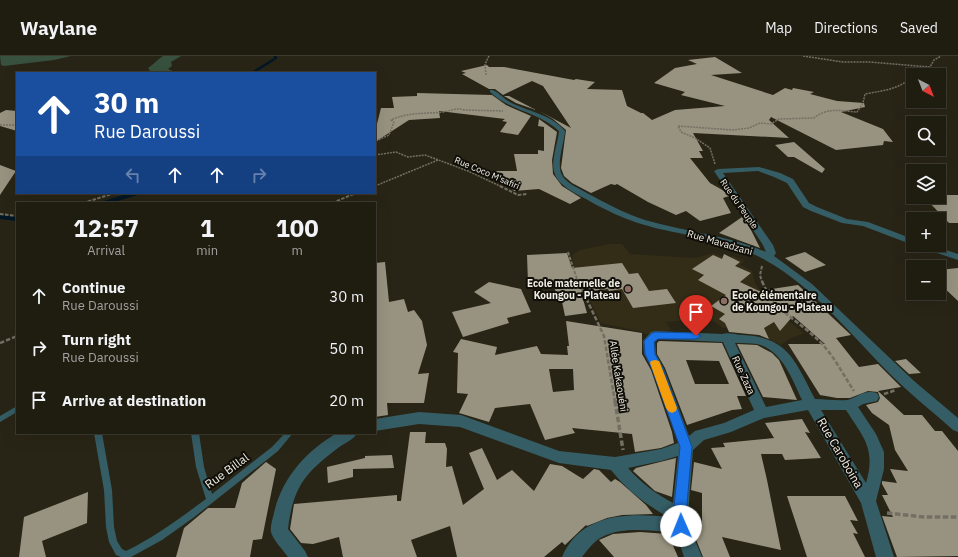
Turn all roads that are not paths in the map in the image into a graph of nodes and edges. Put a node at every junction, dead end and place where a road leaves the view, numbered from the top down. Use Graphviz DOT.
graph roads {
  1 [pos="492,91"];
  2 [pos="906,239"];
  3 [pos="943,252"];
  4 [pos="768,257"];
  5 [pos="958,257"];
  6 [pos="726,337"];
  7 [pos="811,404"];
  8 [pos="16,410"];
  9 [pos="762,413"];
  10 [pos="0,419"];
  11 [pos="376,425"];
  12 [pos="958,426"];
  13 [pos="98,434"];
  14 [pos="196,434"];
  15 [pos="288,434"];
  16 [pos="348,434"];
  17 [pos="686,447"];
  18 [pos="620,463"];
  19 [pos="210,500"];
  20 [pos="870,507"];
  21 [pos="680,520"];
  22 [pos="299,557"];
  23 [pos="571,557"];
  24 [pos="693,557"];
  25 [pos="885,557"];
  1 -- 4 [label="street, Rue Mavadzani"];
  2 -- 4 [label="street, Rue du Peuple"];
  3 -- 5 [label="street"];
  4 -- 12 [label="street, Rue Mavadzani"];
  6 -- 7 [label="street, Rue Caroboina"];
  6 -- 9 [label="street, Rue Zaza"];
  6 -- 17 [label="street, Rue Caroboina"];
  7 -- 9 [label="street"];
  7 -- 20 [label="street, Rue Caroboina"];
  7 -- 20 [label="street, Rue Caroboina"];
  8 -- 10 [label="lane"];
  9 -- 17 [label="street"];
  11 -- 18 [label="street"];
  13 -- 19 [label="lane"];
  14 -- 19 [label="lane, Rue Billal"];
  15 -- 19 [label="lane, Rue Billal"];
  16 -- 22 [label="street"];
  17 -- 18 [label="street"];
  17 -- 21 [label="street"];
  18 -- 21 [label="street"];
  20 -- 25 [label="street, Rue Caroboina"];
  21 -- 23 [label="street"];
  21 -- 24 [label="street"];
}
